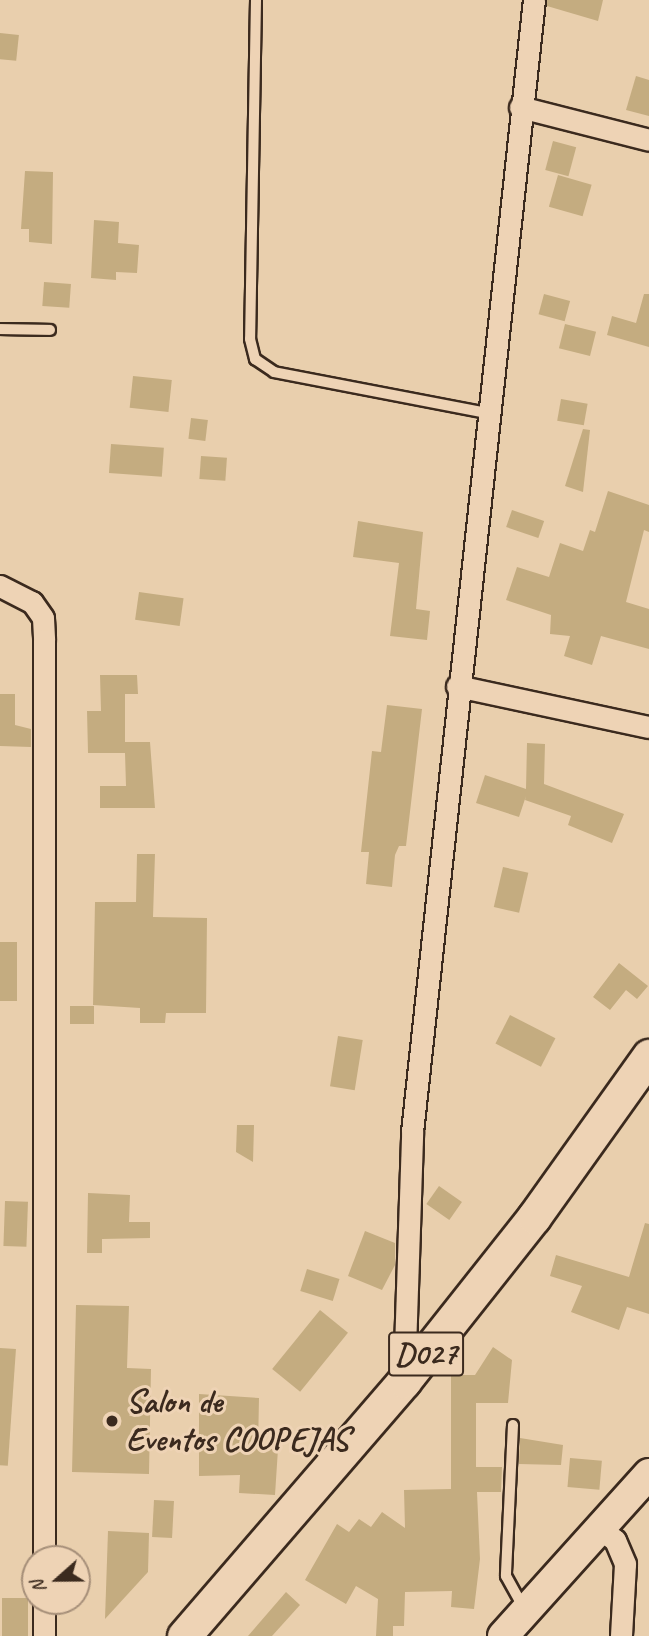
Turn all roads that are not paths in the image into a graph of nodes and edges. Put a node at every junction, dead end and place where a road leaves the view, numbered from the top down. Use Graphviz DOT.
graph roads {
  1 [pos="256,0"];
  2 [pos="534,0"];
  3 [pos="520,107"];
  4 [pos="649,140"];
  5 [pos="0,330"];
  6 [pos="50,330"];
  7 [pos="486,413"];
  8 [pos="0,586"];
  9 [pos="457,686"];
  10 [pos="649,727"];
  11 [pos="649,1056"];
  12 [pos="404,1381"];
  13 [pos="513,1425"];
  14 [pos="649,1474"];
  15 [pos="599,1528"];
  16 [pos="44,1545"];
  17 [pos="526,1610"];
  18 [pos="44,1615"];
  19 [pos="44,1636"];
  20 [pos="184,1636"];
  21 [pos="503,1636"];
  22 [pos="621,1636"];
  1 -- 7 [label="lane"];
  2 -- 3 [label="street"];
  3 -- 4 [label="street"];
  3 -- 7 [label="street"];
  5 -- 6 [label="lane"];
  7 -- 9 [label="street"];
  8 -- 16 [label="street"];
  9 -- 10 [label="street"];
  9 -- 12 [label="street"];
  11 -- 12 [label="main road, D027"];
  12 -- 20 [label="main road, D027"];
  13 -- 17 [label="lane"];
  14 -- 15 [label="street"];
  15 -- 17 [label="street"];
  15 -- 22 [label="street"];
  17 -- 21 [label="street"];
  18 -- 19 [label="street"];
}
